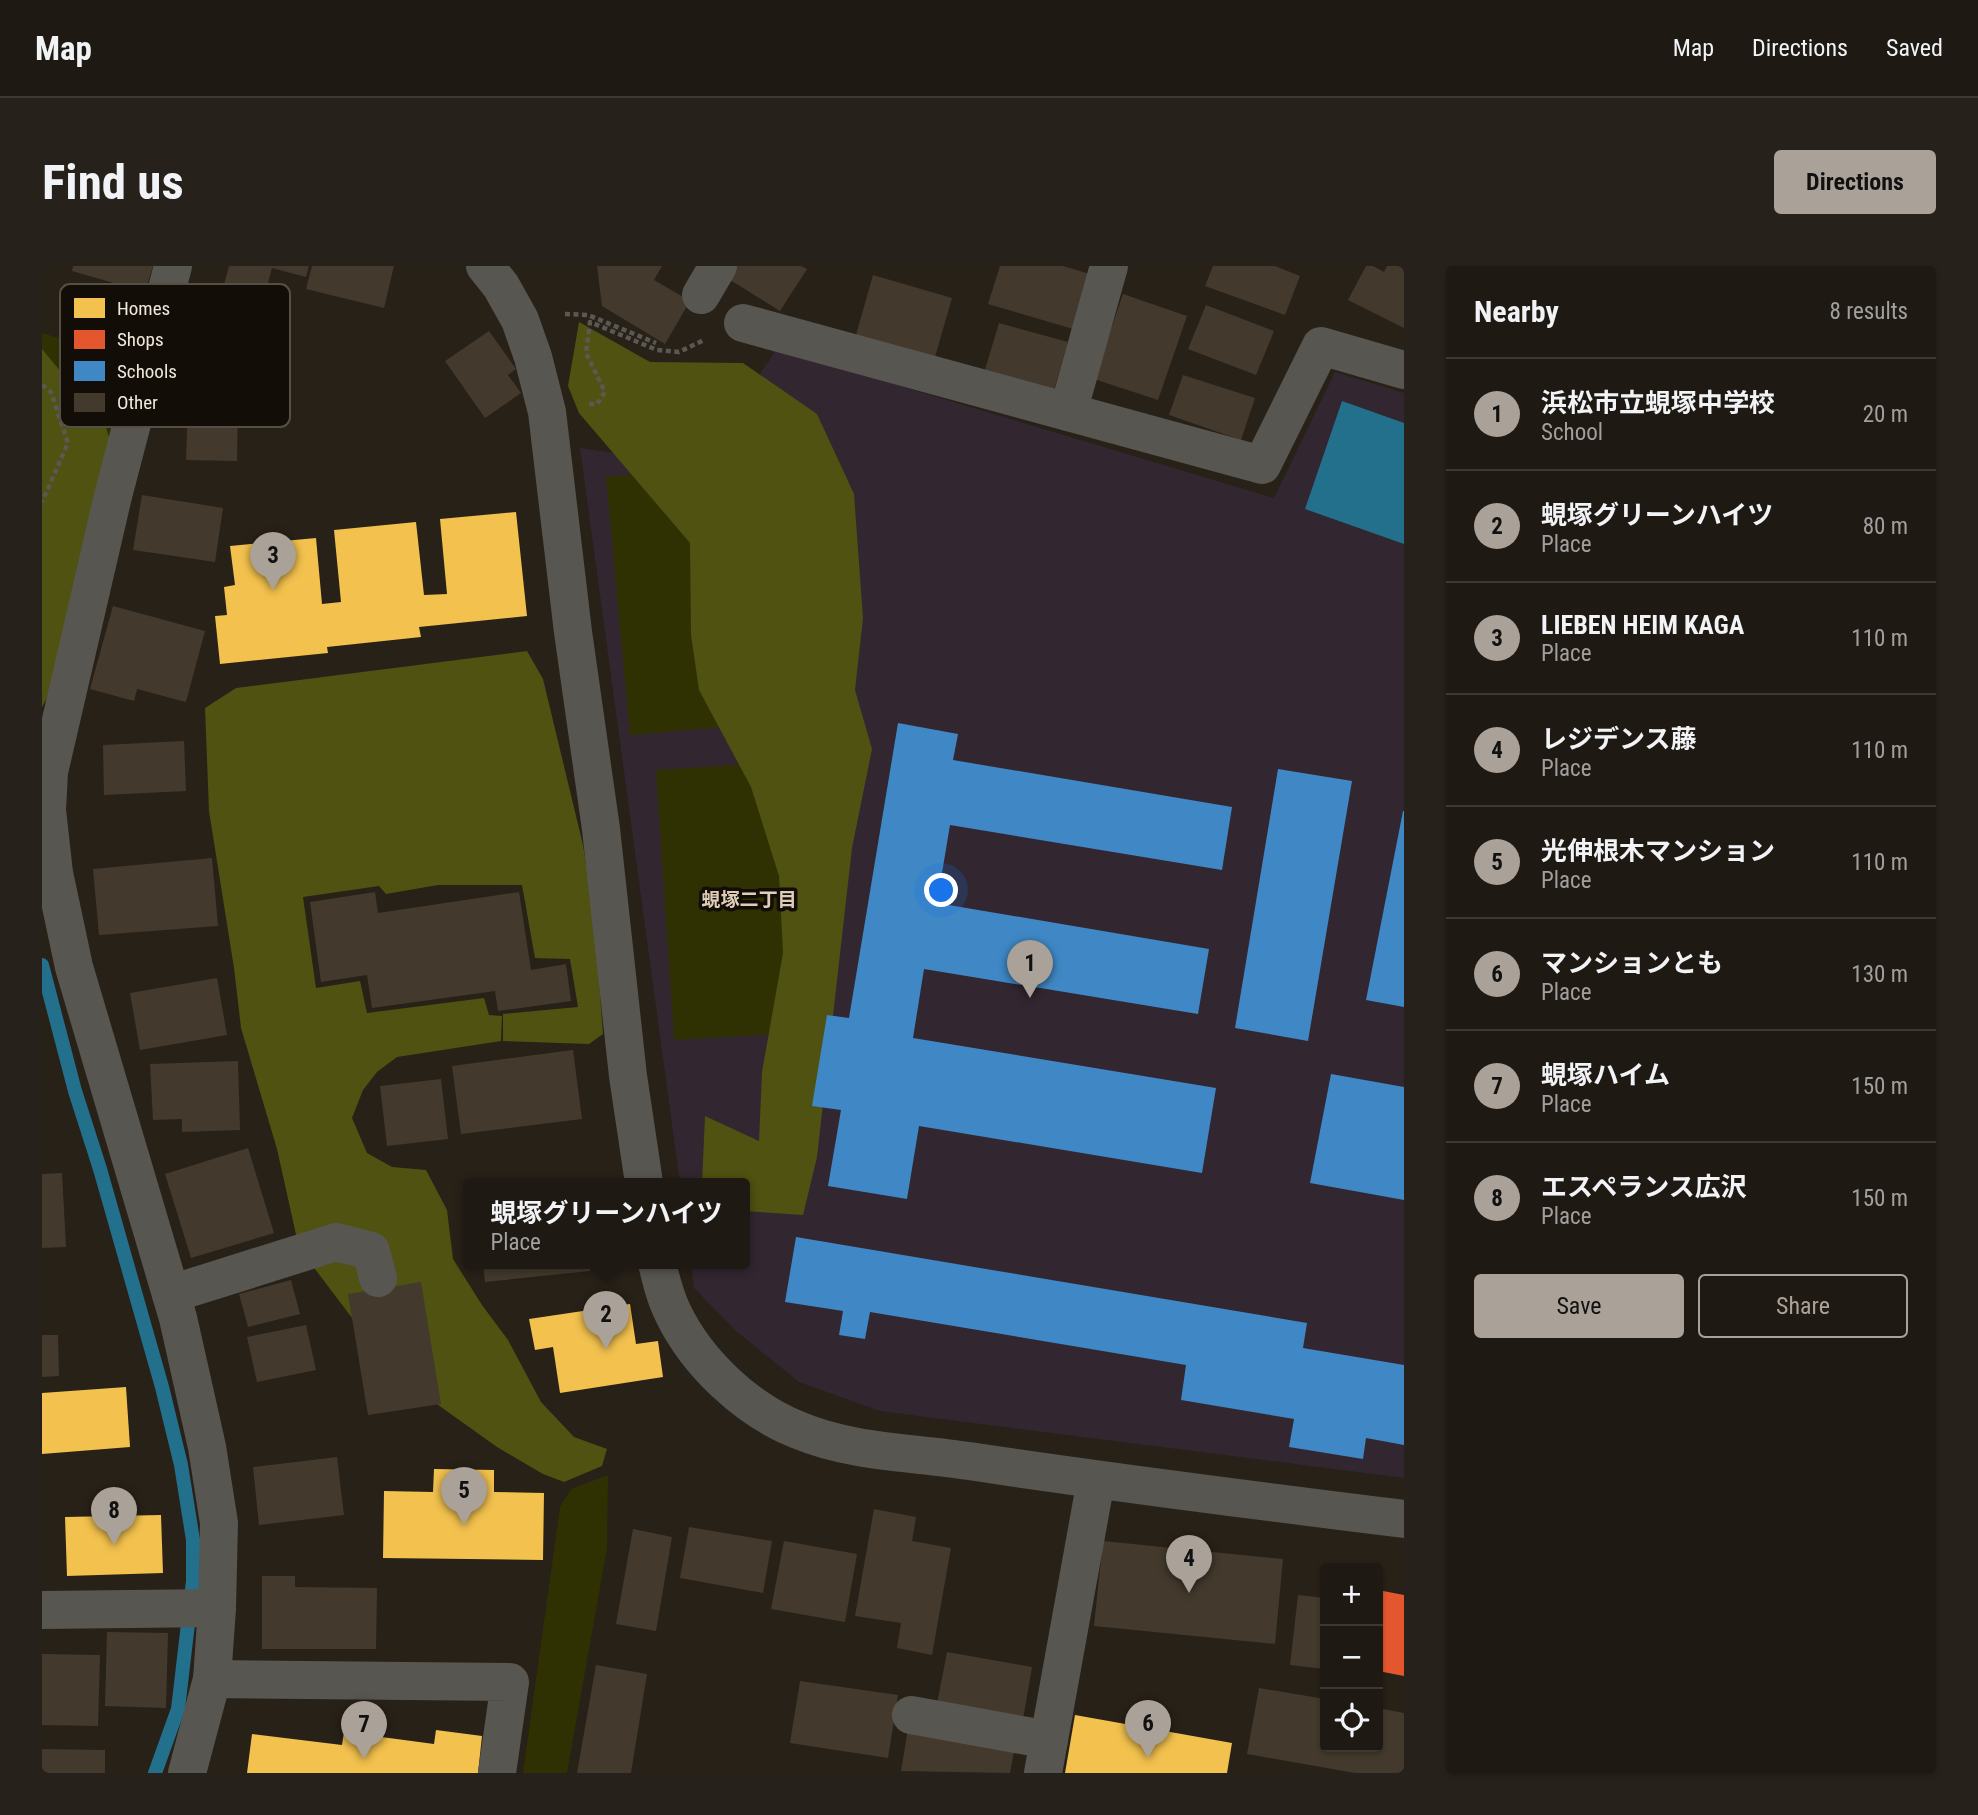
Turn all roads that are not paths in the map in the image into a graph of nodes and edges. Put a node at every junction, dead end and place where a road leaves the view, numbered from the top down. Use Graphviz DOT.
graph roads {
  1 [pos="173,266"];
  2 [pos="485,266"];
  3 [pos="1110,266"];
  4 [pos="168,284"];
  5 [pos="743,323"];
  6 [pos="1404,370"];
  7 [pos="1068,412"];
  8 [pos="131,427"];
  9 [pos="46,771"];
  10 [pos="643,1178"];
  11 [pos="658,1269"];
  12 [pos="378,1278"];
  13 [pos="171,1294"];
  14 [pos="1096,1480"];
  15 [pos="1404,1519"];
  16 [pos="198,1608"];
  17 [pos="42,1610"];
  18 [pos="212,1679"];
  19 [pos="911,1715"];
  20 [pos="1046,1756"];
  21 [pos="187,1773"];
  22 [pos="497,1773"];
  1 -- 4 [label="street"];
  2 -- 10 [label="street"];
  3 -- 7 [label="street"];
  5 -- 7 [label="street"];
  6 -- 7 [label="street"];
  8 -- 9 [label="street"];
  9 -- 13 [label="street"];
  11 -- 14 [label="street"];
  12 -- 13 [label="street"];
  13 -- 16 [label="street"];
  14 -- 15 [label="street"];
  14 -- 20 [label="street"];
  16 -- 17 [label="street"];
  16 -- 18 [label="street"];
  18 -- 21 [label="street"];
  18 -- 22 [label="street"];
  19 -- 20 [label="street"];
}
